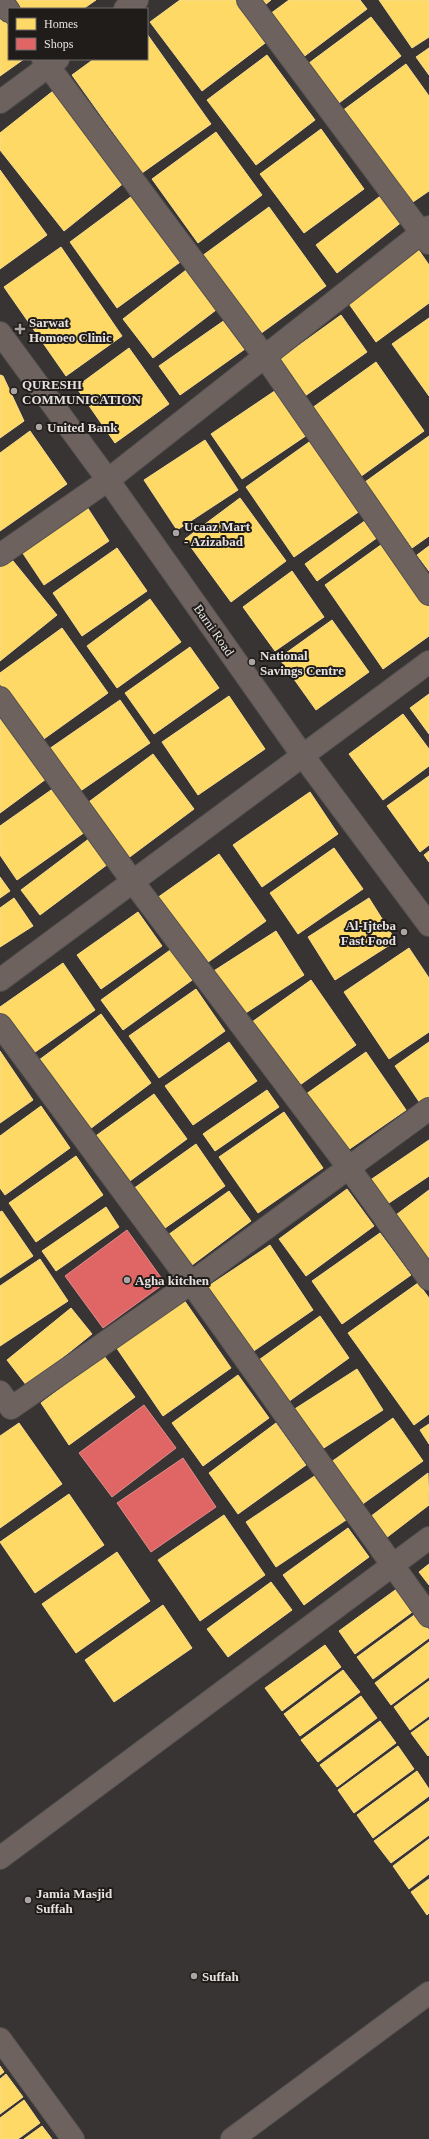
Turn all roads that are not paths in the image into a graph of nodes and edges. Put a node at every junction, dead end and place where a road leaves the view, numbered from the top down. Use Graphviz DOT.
graph roads {
  1 [pos="1,0"];
  2 [pos="137,0"];
  3 [pos="248,0"];
  4 [pos="126,8"];
  5 [pos="8,10"];
  6 [pos="50,61"];
  7 [pos="0,102"];
  8 [pos="427,234"];
  9 [pos="0,334"];
  10 [pos="265,357"];
  11 [pos="108,480"];
  12 [pos="0,555"];
  13 [pos="429,594"];
  14 [pos="429,662"];
  15 [pos="0,698"];
  16 [pos="303,756"];
  17 [pos="133,882"];
  18 [pos="429,925"];
  19 [pos="0,980"];
  20 [pos="0,1025"];
  21 [pos="429,1109"];
  22 [pos="348,1168"];
  23 [pos="429,1279"];
  24 [pos="191,1283"];
  25 [pos="0,1392"];
  26 [pos="429,1538"];
  27 [pos="394,1564"];
  28 [pos="429,1616"];
  29 [pos="0,1858"];
  30 [pos="429,1993"];
  31 [pos="0,2039"];
  32 [pos="73,2139"];
  33 [pos="232,2139"];
  1 -- 5 [label="street"];
  2 -- 4 [label="street"];
  3 -- 8 [label="street"];
  6 -- 7 [label="street"];
  6 -- 10 [label="street"];
  8 -- 10 [label="street"];
  9 -- 11 [label="street, Barni Road"];
  10 -- 11 [label="street"];
  10 -- 13 [label="street"];
  11 -- 12 [label="street"];
  11 -- 16 [label="street, Barni Road"];
  14 -- 16 [label="street"];
  15 -- 17 [label="street"];
  16 -- 17 [label="street"];
  16 -- 18 [label="street, Barni Road"];
  17 -- 19 [label="street"];
  17 -- 22 [label="street"];
  20 -- 24 [label="street"];
  21 -- 22 [label="street"];
  22 -- 23 [label="street"];
  22 -- 24 [label="street"];
  24 -- 25 [label="street"];
  24 -- 27 [label="street"];
  26 -- 27 [label="street"];
  27 -- 28 [label="street"];
  27 -- 29 [label="street"];
  30 -- 33 [label="street"];
  31 -- 32 [label="street"];
}
